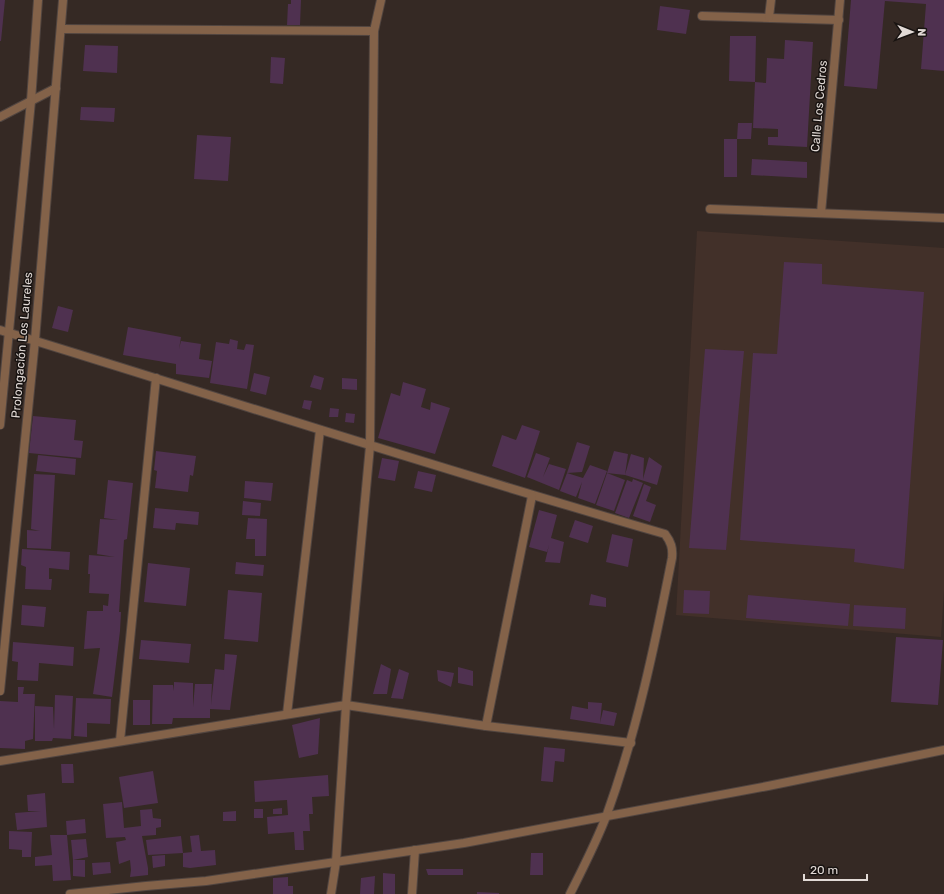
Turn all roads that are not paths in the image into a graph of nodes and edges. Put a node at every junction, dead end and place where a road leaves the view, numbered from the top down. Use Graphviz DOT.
graph roads {
  1 [pos="38,0"];
  2 [pos="63,0"];
  3 [pos="381,0"];
  4 [pos="770,0"];
  5 [pos="840,0"];
  6 [pos="702,16"];
  7 [pos="769,17"];
  8 [pos="839,20"];
  9 [pos="61,29"];
  10 [pos="374,31"];
  11 [pos="56,88"];
  12 [pos="31,101"];
  13 [pos="0,117"];
  14 [pos="710,209"];
  15 [pos="822,214"];
  16 [pos="944,218"];
  17 [pos="0,330"];
  18 [pos="9,332"];
  19 [pos="35,340"];
  20 [pos="156,378"];
  21 [pos="0,425"];
  22 [pos="320,430"];
  23 [pos="370,446"];
  24 [pos="532,496"];
  25 [pos="0,691"];
  26 [pos="346,705"];
  27 [pos="287,714"];
  28 [pos="486,726"];
  29 [pos="120,741"];
  30 [pos="631,744"];
  31 [pos="944,750"];
  32 [pos="0,761"];
  33 [pos="607,816"];
  34 [pos="415,850"];
  35 [pos="336,862"];
  36 [pos="132,891"];
  37 [pos="70,894"];
  38 [pos="331,894"];
  39 [pos="412,894"];
  40 [pos="570,894"];
  1 -- 12 [label="street, Prolongación Los Laureles"];
  2 -- 9 [label="street, Prolongación Los Laureles"];
  3 -- 10 [label="street"];
  4 -- 7 [label="street"];
  5 -- 8 [label="street, Calle Los Cedros"];
  6 -- 7 [label="street"];
  7 -- 8 [label="street"];
  8 -- 15 [label="street, Calle Los Cedros"];
  9 -- 10 [label="street"];
  9 -- 11 [label="street, Prolongación Los Laureles"];
  10 -- 23 [label="street"];
  11 -- 12 [label="street"];
  11 -- 19 [label="street, Prolongación Los Laureles"];
  12 -- 13 [label="street"];
  12 -- 18 [label="street, Prolongación Los Laureles"];
  14 -- 15 [label="street"];
  15 -- 16 [label="street"];
  17 -- 18 [label="street"];
  18 -- 19 [label="street"];
  18 -- 21 [label="street, Prolongación Los Laureles"];
  19 -- 20 [label="street"];
  19 -- 25 [label="street, Prolongación Los Laureles"];
  20 -- 22 [label="street"];
  20 -- 29 [label="street"];
  22 -- 23 [label="street"];
  22 -- 27 [label="street"];
  23 -- 24 [label="street"];
  23 -- 26 [label="street"];
  24 -- 28 [label="street"];
  24 -- 30 [label="street"];
  26 -- 27 [label="street"];
  26 -- 28 [label="street"];
  26 -- 35 [label="street"];
  27 -- 29 [label="street"];
  28 -- 30 [label="street"];
  29 -- 32 [label="street"];
  30 -- 33 [label="street"];
  31 -- 33 [label="street"];
  33 -- 34 [label="street"];
  33 -- 40 [label="street"];
  34 -- 35 [label="street"];
  34 -- 39 [label="street"];
  35 -- 36 [label="street"];
  35 -- 38 [label="street"];
  36 -- 37 [label="street"];
}
